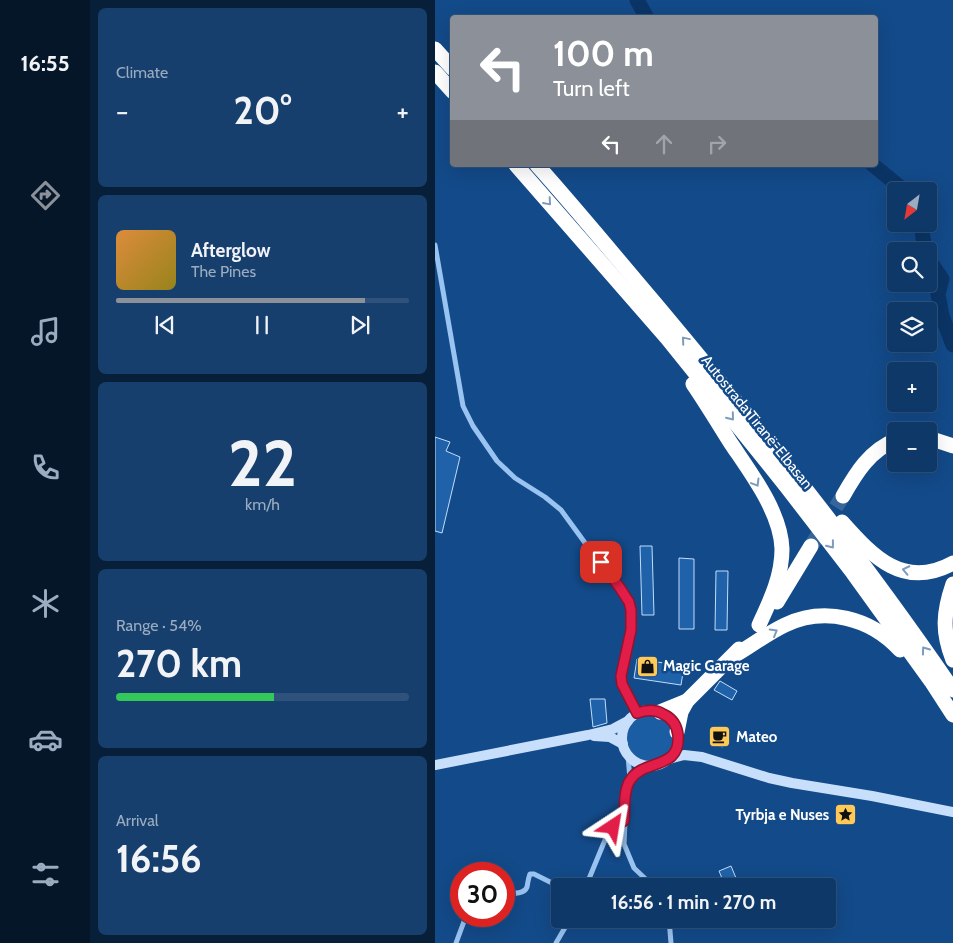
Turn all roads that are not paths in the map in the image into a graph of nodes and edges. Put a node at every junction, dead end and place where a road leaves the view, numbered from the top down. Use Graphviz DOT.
graph roads {
  1 [pos="435,49"];
  2 [pos="450,66"];
  3 [pos="435,72"];
  4 [pos="450,89"];
  5 [pos="518,167"];
  6 [pos="539,167"];
  7 [pos="435,245"];
  8 [pos="667,338"];
  9 [pos="937,441"];
  10 [pos="887,444"];
  11 [pos="953,446"];
  12 [pos="793,473"];
  13 [pos="843,496"];
  14 [pos="811,546"];
  15 [pos="953,563"];
  16 [pos="953,584"];
  17 [pos="759,625"];
  18 [pos="732,657"];
  19 [pos="953,660"];
  20 [pos="931,681"];
  21 [pos="953,690"];
  22 [pos="687,701"];
  23 [pos="660,712"];
  24 [pos="637,713"];
  25 [pos="953,715"];
  26 [pos="628,721"];
  27 [pos="588,735"];
  28 [pos="678,735"];
  29 [pos="623,744"];
  30 [pos="628,756"];
  31 [pos="702,757"];
  32 [pos="669,758"];
  33 [pos="435,765"];
  34 [pos="649,766"];
  35 [pos="630,779"];
  36 [pos="953,812"];
  37 [pos="624,821"];
  38 [pos="589,878"];
  39 [pos="644,878"];
  40 [pos="551,882"];
  41 [pos="515,893"];
  42 [pos="462,927"];
  43 [pos="565,928"];
  44 [pos="670,928"];
  45 [pos="456,943"];
  46 [pos="557,943"];
  47 [pos="671,943"];
  1 -- 2 [label="highway"];
  3 -- 4 [label="highway"];
  5 -- 8 [label="highway, Autostrada Tiranë-Elbasan, one-way"];
  12 -- 6 [label="highway, Autostrada Tiranë-Elbasan, one-way"];
  7 -- 24 [label="street"];
  8 -- 17 [label="highway, one-way"];
  8 -- 20 [label="highway, Autostrada Tiranë-Elbasan, one-way"];
  9 -- 11 [label="highway"];
  10 -- 13 [label="highway"];
  15 -- 12 [label="highway, one-way"];
  21 -- 12 [label="highway, Autostrada Tiranë-Elbasan, one-way"];
  14 -- 17 [label="highway"];
  16 -- 19 [label="highway"];
  17 -- 18 [label="highway"];
  18 -- 20 [label="highway, one-way"];
  18 -- 22 [label="highway"];
  20 -- 25 [label="highway, Autostrada Tiranë-Elbasan"];
  22 -- 23 [label="highway"];
  22 -- 28 [label="highway"];
  23 -- 24 [label="main road"];
  23 -- 28 [label="main road"];
  24 -- 26 [label="main road"];
  26 -- 27 [label="main road"];
  26 -- 29 [label="main road"];
  27 -- 29 [label="main road"];
  27 -- 33 [label="main road"];
  28 -- 31 [label="main road"];
  28 -- 32 [label="main road"];
  29 -- 30 [label="main road"];
  30 -- 34 [label="main road"];
  30 -- 35 [label="street"];
  31 -- 32 [label="main road"];
  31 -- 36 [label="main road"];
  32 -- 34 [label="main road"];
  34 -- 35 [label="street"];
  35 -- 37 [label="street"];
  37 -- 38 [label="street"];
  37 -- 39 [label="street"];
  40 -- 41 [label="street"];
  42 -- 45 [label="street"];
  43 -- 46 [label="street"];
  44 -- 47 [label="street"];
}
